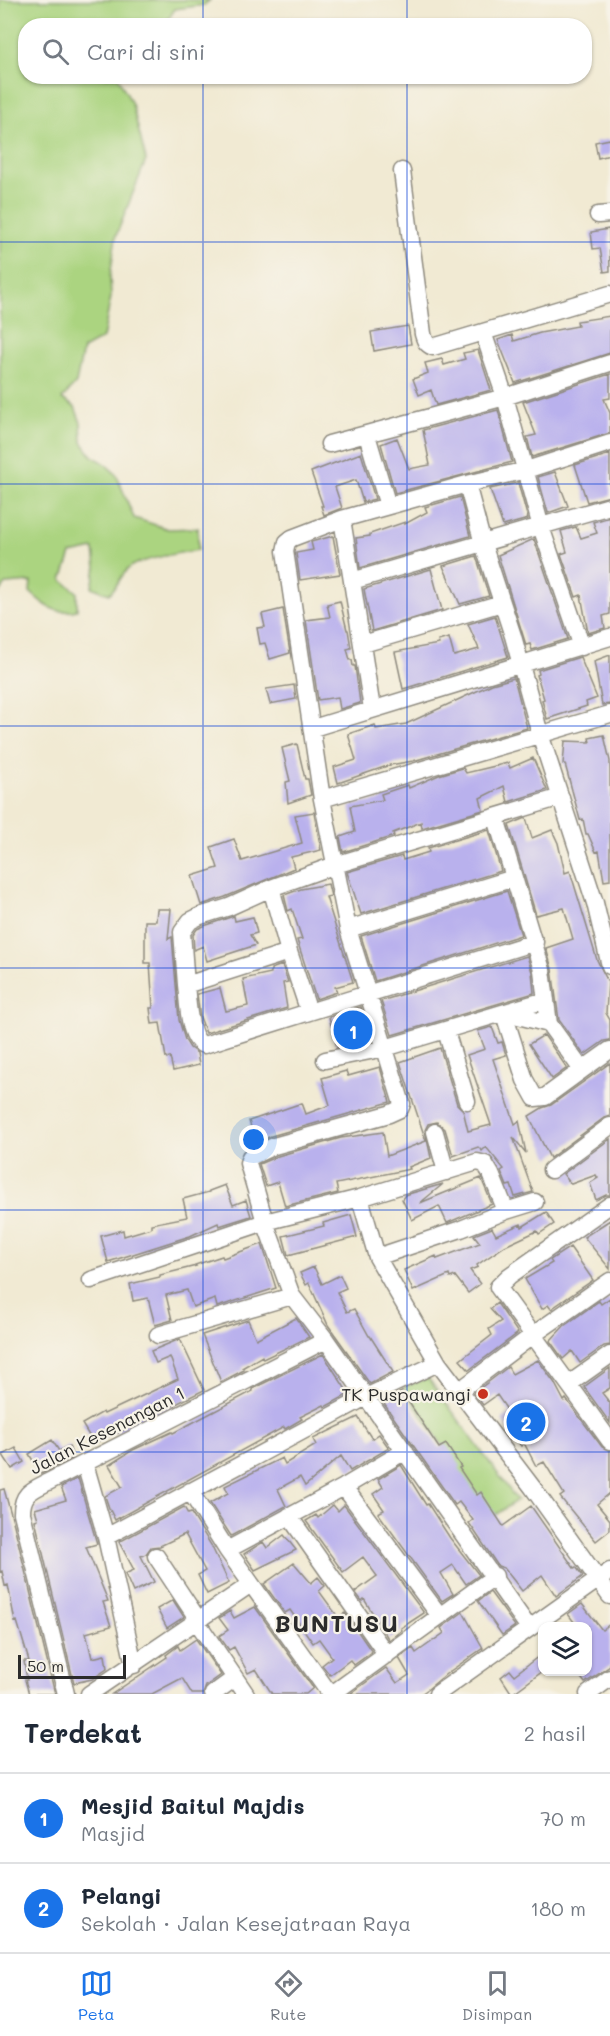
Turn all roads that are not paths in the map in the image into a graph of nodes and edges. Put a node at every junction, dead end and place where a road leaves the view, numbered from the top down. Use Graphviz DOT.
graph roads {
  1 [pos="402,171"];
  2 [pos="610,294"];
  3 [pos="483,332"];
  4 [pos="610,363"];
  5 [pos="505,397"];
  6 [pos="367,435"];
  7 [pos="610,443"];
  8 [pos="329,444"];
  9 [pos="526,470"];
  10 [pos="467,484"];
  11 [pos="388,506"];
  12 [pos="608,513"];
  13 [pos="342,519"];
  14 [pos="541,526"];
  15 [pos="483,544"];
  16 [pos="352,581"];
  17 [pos="502,603"];
  18 [pos="610,637"];
  19 [pos="363,644"];
  20 [pos="582,647"];
  21 [pos="521,664"];
  22 [pos="372,709"];
  23 [pos="608,720"];
  24 [pos="313,728"];
  25 [pos="540,734"];
  26 [pos="561,797"];
  27 [pos="322,799"];
  28 [pos="496,818"];
  29 [pos="335,865"];
  30 [pos="514,878"];
  31 [pos="271,888"];
  32 [pos="348,929"];
  33 [pos="535,942"];
  34 [pos="289,952"];
  35 [pos="610,966"];
  36 [pos="186,985"];
  37 [pos="367,993"];
  38 [pos="546,1000"];
  39 [pos="309,1012"];
  40 [pos="506,1013"];
  41 [pos="549,1024"];
  42 [pos="446,1031"];
  43 [pos="385,1048"];
  44 [pos="610,1050"];
  45 [pos="325,1060"];
  46 [pos="582,1070"];
  47 [pos="467,1101"];
  48 [pos="610,1126"];
  49 [pos="435,1132"];
  50 [pos="551,1170"];
  51 [pos="446,1172"];
  52 [pos="360,1198"];
  53 [pos="535,1202"];
  54 [pos="610,1205"];
  55 [pos="506,1211"];
  56 [pos="265,1222"];
  57 [pos="377,1257"];
  58 [pos="91,1280"];
  59 [pos="610,1281"];
  60 [pos="292,1296"];
  61 [pos="158,1335"];
  62 [pos="533,1335"];
  63 [pos="326,1340"];
  64 [pos="610,1355"];
  65 [pos="438,1363"];
  66 [pos="569,1384"];
  67 [pos="459,1391"];
  68 [pos="366,1397"];
  69 [pos="610,1439"];
  70 [pos="405,1451"];
  71 [pos="85,1464"];
  72 [pos="344,1487"];
  73 [pos="190,1491"];
  74 [pos="289,1516"];
  75 [pos="106,1537"];
  76 [pos="227,1550"];
  77 [pos="156,1556"];
  78 [pos="604,1575"];
  79 [pos="495,1576"];
  80 [pos="251,1584"];
  81 [pos="610,1596"];
  82 [pos="440,1616"];
  83 [pos="198,1621"];
  84 [pos="529,1628"];
  85 [pos="387,1655"];
  86 [pos="134,1665"];
  87 [pos="235,1678"];
  88 [pos="610,1678"];
  89 [pos="66,1694"];
  90 [pos="89,1694"];
  91 [pos="213,1694"];
  92 [pos="246,1694"];
  93 [pos="331,1694"];
  94 [pos="437,1694"];
  95 [pos="588,1694"];
  1 -- 3 [label="street"];
  2 -- 3 [label="street"];
  3 -- 5 [label="street"];
  4 -- 5 [label="street"];
  5 -- 6 [label="street"];
  5 -- 9 [label="street"];
  6 -- 8 [label="street"];
  6 -- 11 [label="street"];
  7 -- 9 [label="street"];
  9 -- 10 [label="street"];
  9 -- 14 [label="street"];
  10 -- 11 [label="street"];
  10 -- 15 [label="street"];
  11 -- 13 [label="street"];
  12 -- 14 [label="street"];
  13 -- 16 [label="street"];
  13 -- 24 [label="street"];
  14 -- 15 [label="street"];
  14 -- 20 [label="street"];
  15 -- 16 [label="street"];
  15 -- 17 [label="street"];
  16 -- 19 [label="street"];
  17 -- 19 [label="street"];
  17 -- 21 [label="street"];
  18 -- 20 [label="street"];
  19 -- 22 [label="street"];
  20 -- 21 [label="street"];
  21 -- 22 [label="street"];
  21 -- 25 [label="street"];
  22 -- 24 [label="street"];
  23 -- 25 [label="street"];
  24 -- 27 [label="street"];
  25 -- 26 [label="street"];
  25 -- 27 [label="street"];
  26 -- 28 [label="street"];
  26 -- 35 [label="street"];
  27 -- 29 [label="street"];
  28 -- 29 [label="street"];
  28 -- 30 [label="street"];
  29 -- 31 [label="street"];
  29 -- 32 [label="street"];
  30 -- 32 [label="street"];
  30 -- 33 [label="street"];
  31 -- 34 [label="street"];
  31 -- 36 [label="street"];
  32 -- 37 [label="street"];
  33 -- 37 [label="street"];
  33 -- 38 [label="street"];
  34 -- 36 [label="street"];
  34 -- 39 [label="street"];
  36 -- 39 [label="street"];
  37 -- 39 [label="street"];
  37 -- 43 [label="street"];
  38 -- 40 [label="street"];
  38 -- 41 [label="street"];
  40 -- 41 [label="street"];
  40 -- 42 [label="street"];
  40 -- 46 [label="street"];
  41 -- 46 [label="street"];
  42 -- 43 [label="street"];
  42 -- 47 [label="street"];
  43 -- 45 [label="street"];
  43 -- 56 [label="street"];
  44 -- 46 [label="street"];
  48 -- 50 [label="street"];
  49 -- 51 [label="street"];
  51 -- 52 [label="street"];
  51 -- 55 [label="street"];
  52 -- 56 [label="street"];
  52 -- 57 [label="street"];
  53 -- 55 [label="street"];
  54 -- 62 [label="street"];
  55 -- 57 [label="street"];
  56 -- 58 [label="street"];
  56 -- 60 [label="street"];
  57 -- 65 [label="street"];
  59 -- 62 [label="street"];
  60 -- 61 [label="street"];
  60 -- 63 [label="street"];
  62 -- 66 [label="street"];
  62 -- 67 [label="street"];
  63 -- 68 [label="street"];
  63 -- 71 [label="street, Jalan Kesenangan 1"];
  64 -- 66 [label="street"];
  65 -- 67 [label="street"];
  65 -- 68 [label="street"];
  66 -- 69 [label="street"];
  67 -- 78 [label="street"];
  68 -- 70 [label="street"];
  68 -- 73 [label="street"];
  70 -- 72 [label="street"];
  70 -- 79 [label="street"];
  71 -- 75 [label="street"];
  71 -- 89 [label="street, Jalan Kesenangan 1"];
  72 -- 74 [label="street"];
  72 -- 82 [label="street"];
  73 -- 75 [label="street"];
  73 -- 76 [label="street"];
  74 -- 76 [label="street"];
  74 -- 85 [label="street"];
  75 -- 86 [label="street"];
  76 -- 80 [label="street"];
  77 -- 83 [label="street"];
  78 -- 81 [label="street"];
  78 -- 84 [label="street"];
  79 -- 82 [label="street"];
  79 -- 84 [label="street"];
  80 -- 83 [label="street"];
  80 -- 93 [label="street"];
  82 -- 85 [label="street"];
  83 -- 86 [label="street"];
  83 -- 87 [label="street"];
  84 -- 94 [label="street"];
  85 -- 93 [label="street"];
  86 -- 90 [label="street"];
  87 -- 91 [label="street"];
  87 -- 92 [label="street"];
  88 -- 95 [label="street"];
}
